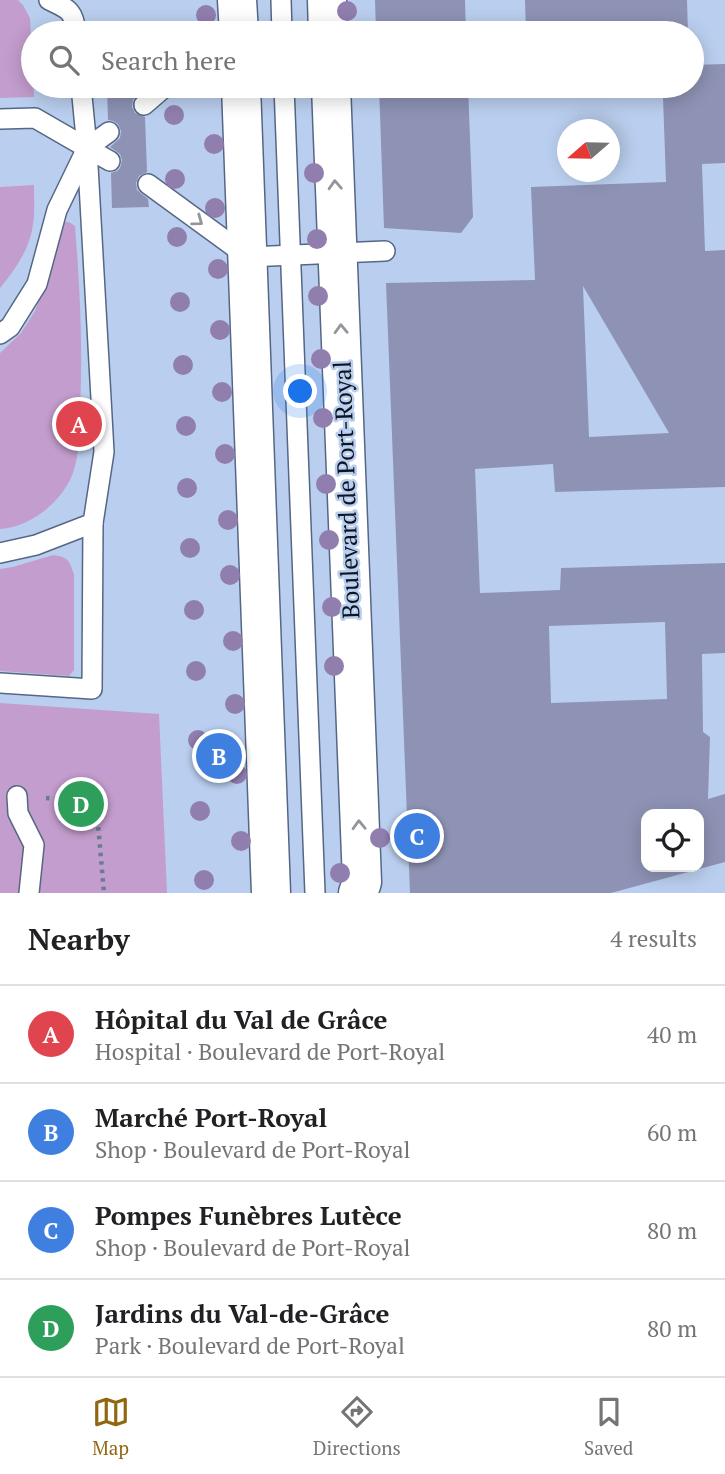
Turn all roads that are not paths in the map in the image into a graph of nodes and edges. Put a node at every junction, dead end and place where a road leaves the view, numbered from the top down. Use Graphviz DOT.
graph roads {
  1 [pos="48,0"];
  2 [pos="281,0"];
  3 [pos="327,0"];
  4 [pos="75,21"];
  5 [pos="282,21"];
  6 [pos="328,21"];
  7 [pos="82,98"];
  8 [pos="152,98"];
  9 [pos="242,98"];
  10 [pos="284,98"];
  11 [pos="332,98"];
  12 [pos="144,105"];
  13 [pos="0,119"];
  14 [pos="109,132"];
  15 [pos="87,148"];
  16 [pos="110,161"];
  17 [pos="148,184"];
  18 [pos="385,251"];
  19 [pos="338,253"];
  20 [pos="291,255"];
  21 [pos="248,257"];
  22 [pos="0,334"];
  23 [pos="93,523"];
  24 [pos="0,552"];
  25 [pos="0,683"];
  26 [pos="17,796"];
  27 [pos="29,893"];
  28 [pos="271,893"];
  29 [pos="315,893"];
  30 [pos="358,893"];
  1 -- 4 [label="lane"];
  2 -- 5 [label="lane"];
  3 -- 6 [label="street"];
  7 -- 15 [label="lane"];
  8 -- 12 [label="lane"];
  9 -- 21 [label="street"];
  10 -- 20 [label="lane, Boulevard de Port-Royal"];
  19 -- 11 [label="street, Boulevard de Port-Royal, one-way"];
  13 -- 15 [label="lane"];
  14 -- 15 [label="lane"];
  15 -- 16 [label="lane"];
  15 -- 22 [label="lane"];
  15 -- 23 [label="lane"];
  17 -- 21 [label="lane, one-way"];
  18 -- 19 [label="lane"];
  19 -- 20 [label="lane"];
  30 -- 19 [label="street, Boulevard de Port-Royal, one-way"];
  20 -- 21 [label="lane"];
  20 -- 29 [label="lane, Boulevard de Port-Royal"];
  21 -- 28 [label="street"];
  23 -- 24 [label="lane"];
  23 -- 25 [label="lane"];
  26 -- 27 [label="lane"];
}
